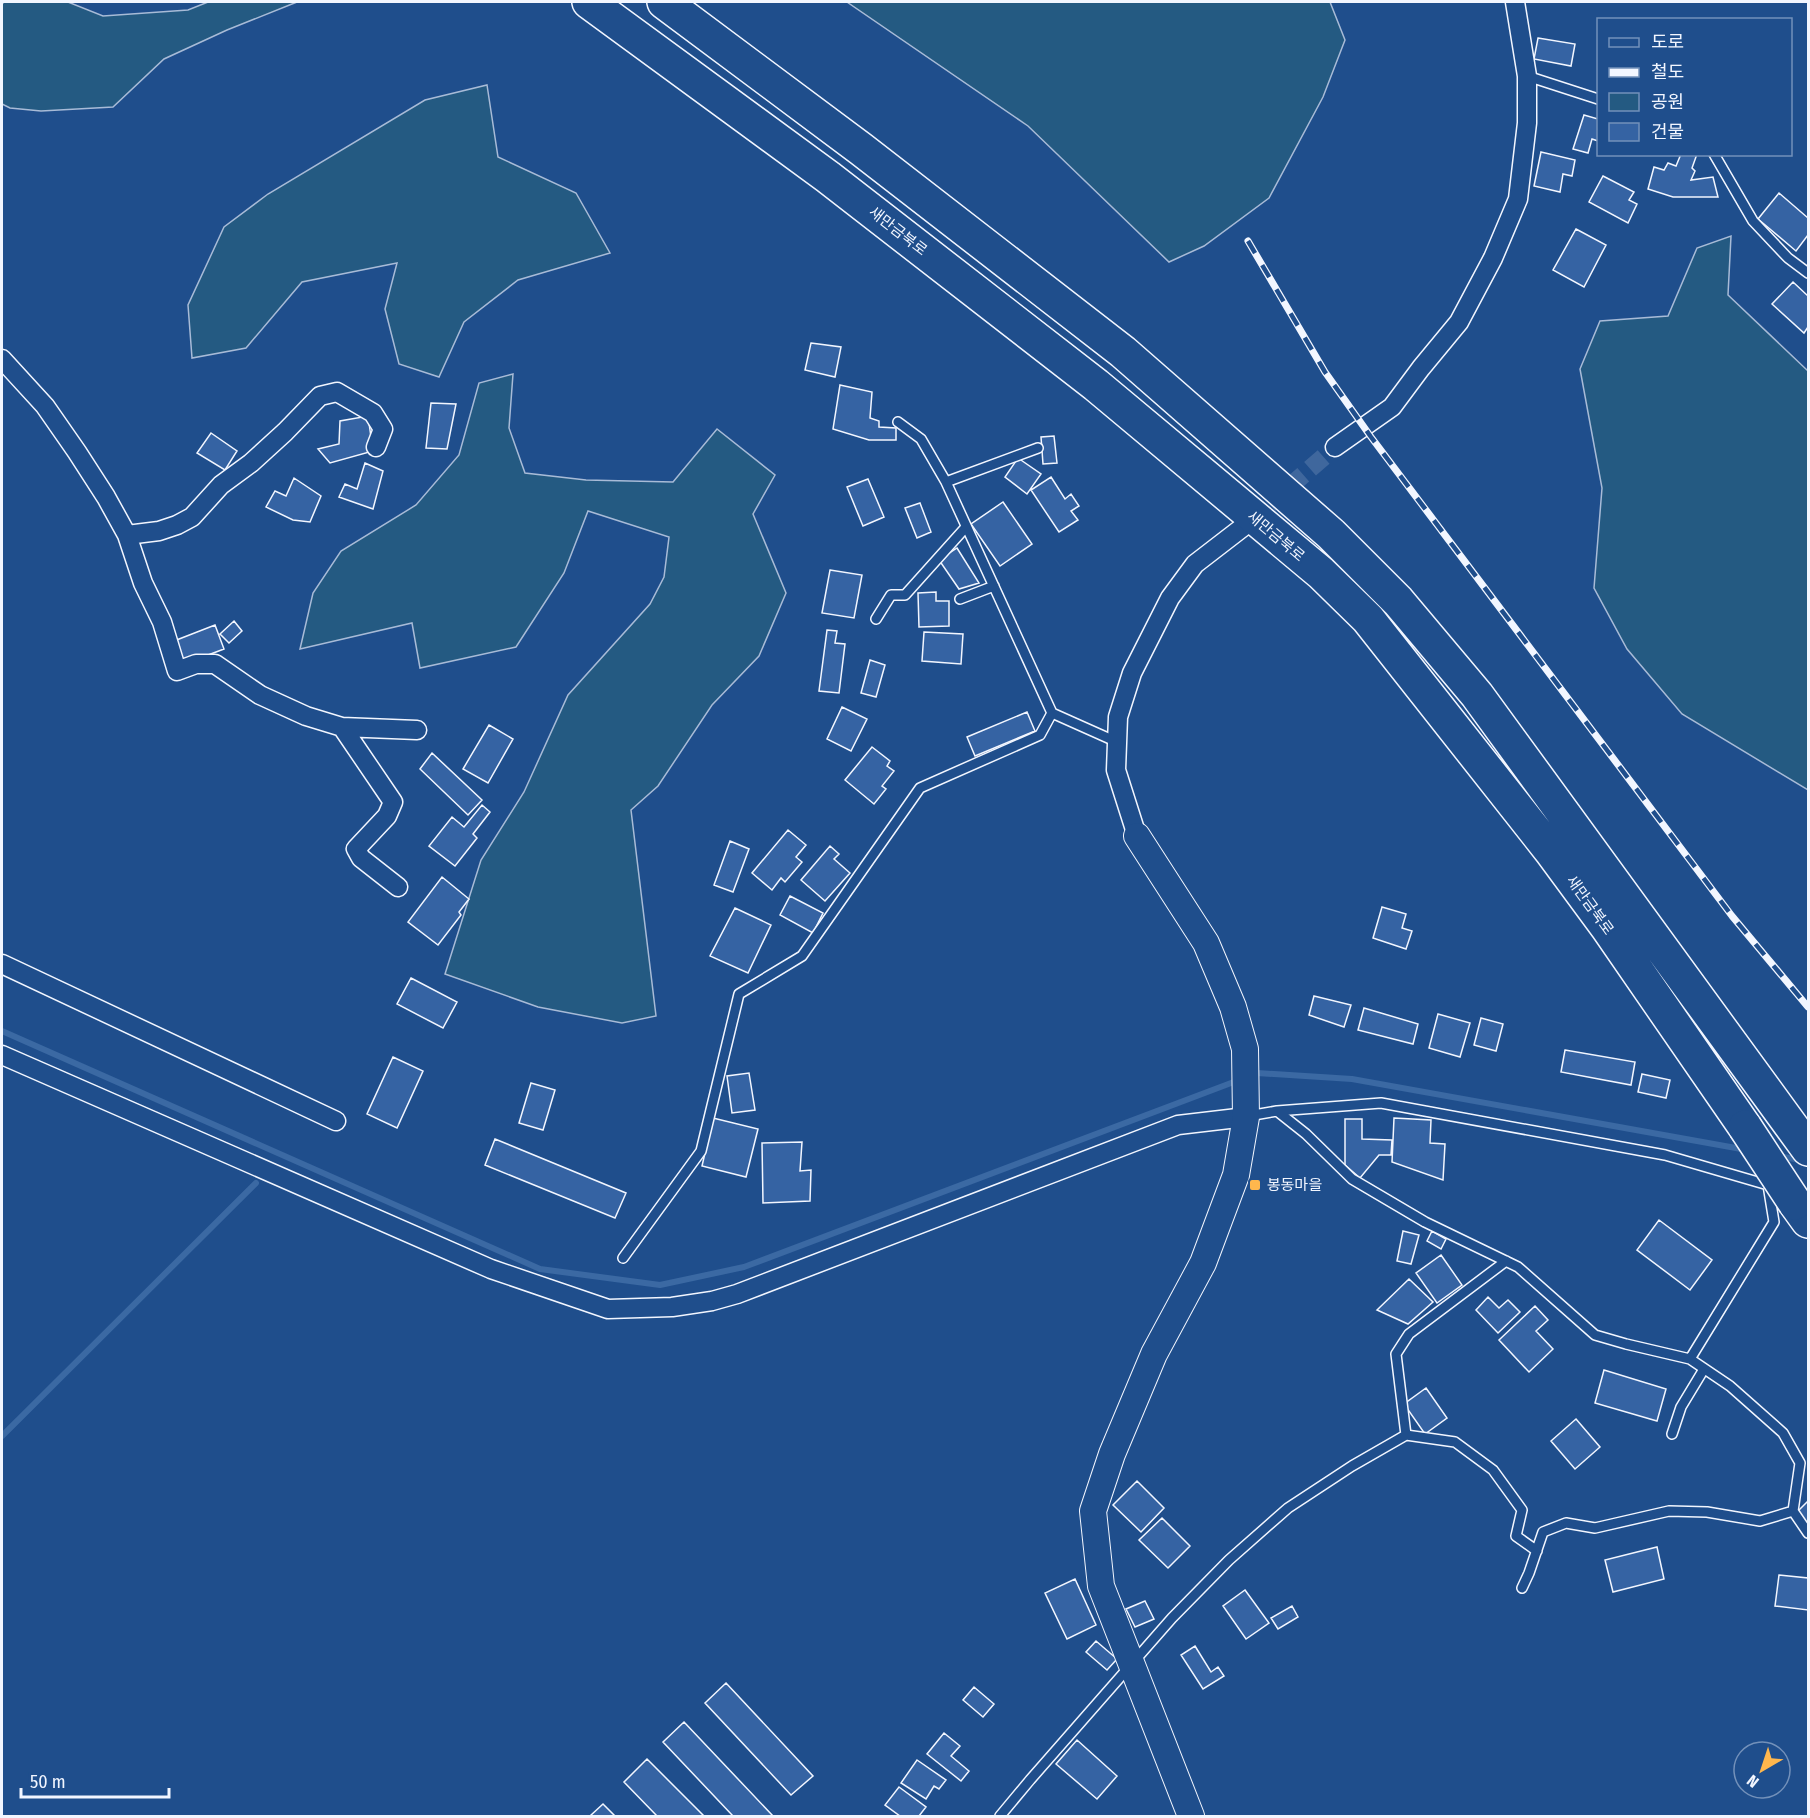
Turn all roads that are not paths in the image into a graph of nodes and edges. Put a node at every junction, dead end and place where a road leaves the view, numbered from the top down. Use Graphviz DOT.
graph roads {
  1 [pos="589,2"];
  2 [pos="664,2"];
  3 [pos="1515,2"];
  4 [pos="1527,76"];
  5 [pos="1597,98"];
  6 [pos="1715,156"];
  7 [pos="1809,273"];
  8 [pos="2,359"];
  9 [pos="898,422"];
  10 [pos="376,447"];
  11 [pos="1335,447"];
  12 [pos="1038,448"];
  13 [pos="946,482"];
  14 [pos="966,527"];
  15 [pos="1243,527"];
  16 [pos="127,535"];
  17 [pos="994,586"];
  18 [pos="960,599"];
  19 [pos="876,619"];
  20 [pos="1052,713"];
  21 [pos="342,727"];
  22 [pos="417,730"];
  23 [pos="1118,742"];
  24 [pos="1137,836"];
  25 [pos="398,887"];
  26 [pos="2,964"];
  27 [pos="2,1055"];
  28 [pos="1277,1111"];
  29 [pos="1246,1117"];
  30 [pos="336,1121"];
  31 [pos="1803,1142"];
  32 [pos="1802,1212"];
  33 [pos="623,1258"];
  34 [pos="1506,1261"];
  35 [pos="1690,1359"];
  36 [pos="1704,1369"];
  37 [pos="1672,1434"];
  38 [pos="1406,1435"];
  39 [pos="1809,1474"];
  40 [pos="1798,1476"];
  41 [pos="1793,1511"];
  42 [pos="1809,1533"];
  43 [pos="1537,1551"];
  44 [pos="1522,1588"];
  45 [pos="1132,1665"];
  46 [pos="1000,1816"];
  47 [pos="1191,1816"];
  1 -- 32 [label="highway, 새만금북로, bridge"];
  2 -- 31 [label="highway"];
  3 -- 4 [label="street"];
  4 -- 5 [label="lane"];
  4 -- 11 [label="street"];
  6 -- 7 [label="lane"];
  8 -- 16 [label="street"];
  9 -- 13 [label="lane"];
  10 -- 16 [label="street"];
  12 -- 13 [label="lane"];
  13 -- 14 [label="lane"];
  14 -- 17 [label="lane"];
  14 -- 19 [label="lane"];
  15 -- 23 [label="street"];
  16 -- 21 [label="street"];
  17 -- 18 [label="lane"];
  17 -- 20 [label="lane"];
  20 -- 23 [label="lane"];
  20 -- 33 [label="lane"];
  21 -- 22 [label="street"];
  21 -- 25 [label="street"];
  23 -- 24 [label="street"];
  24 -- 29 [label="street"];
  26 -- 30 [label="street"];
  27 -- 29 [label="street"];
  28 -- 29 [label="lane"];
  28 -- 34 [label="lane"];
  28 -- 35 [label="lane"];
  29 -- 45 [label="street"];
  34 -- 35 [label="lane"];
  34 -- 38 [label="lane"];
  35 -- 36 [label="lane"];
  36 -- 37 [label="lane"];
  36 -- 40 [label="lane"];
  38 -- 43 [label="lane"];
  38 -- 45 [label="lane"];
  39 -- 40 [label="lane"];
  40 -- 41 [label="lane"];
  41 -- 42 [label="lane"];
  41 -- 43 [label="lane"];
  43 -- 44 [label="lane"];
  45 -- 46 [label="lane"];
  45 -- 47 [label="street"];
}
